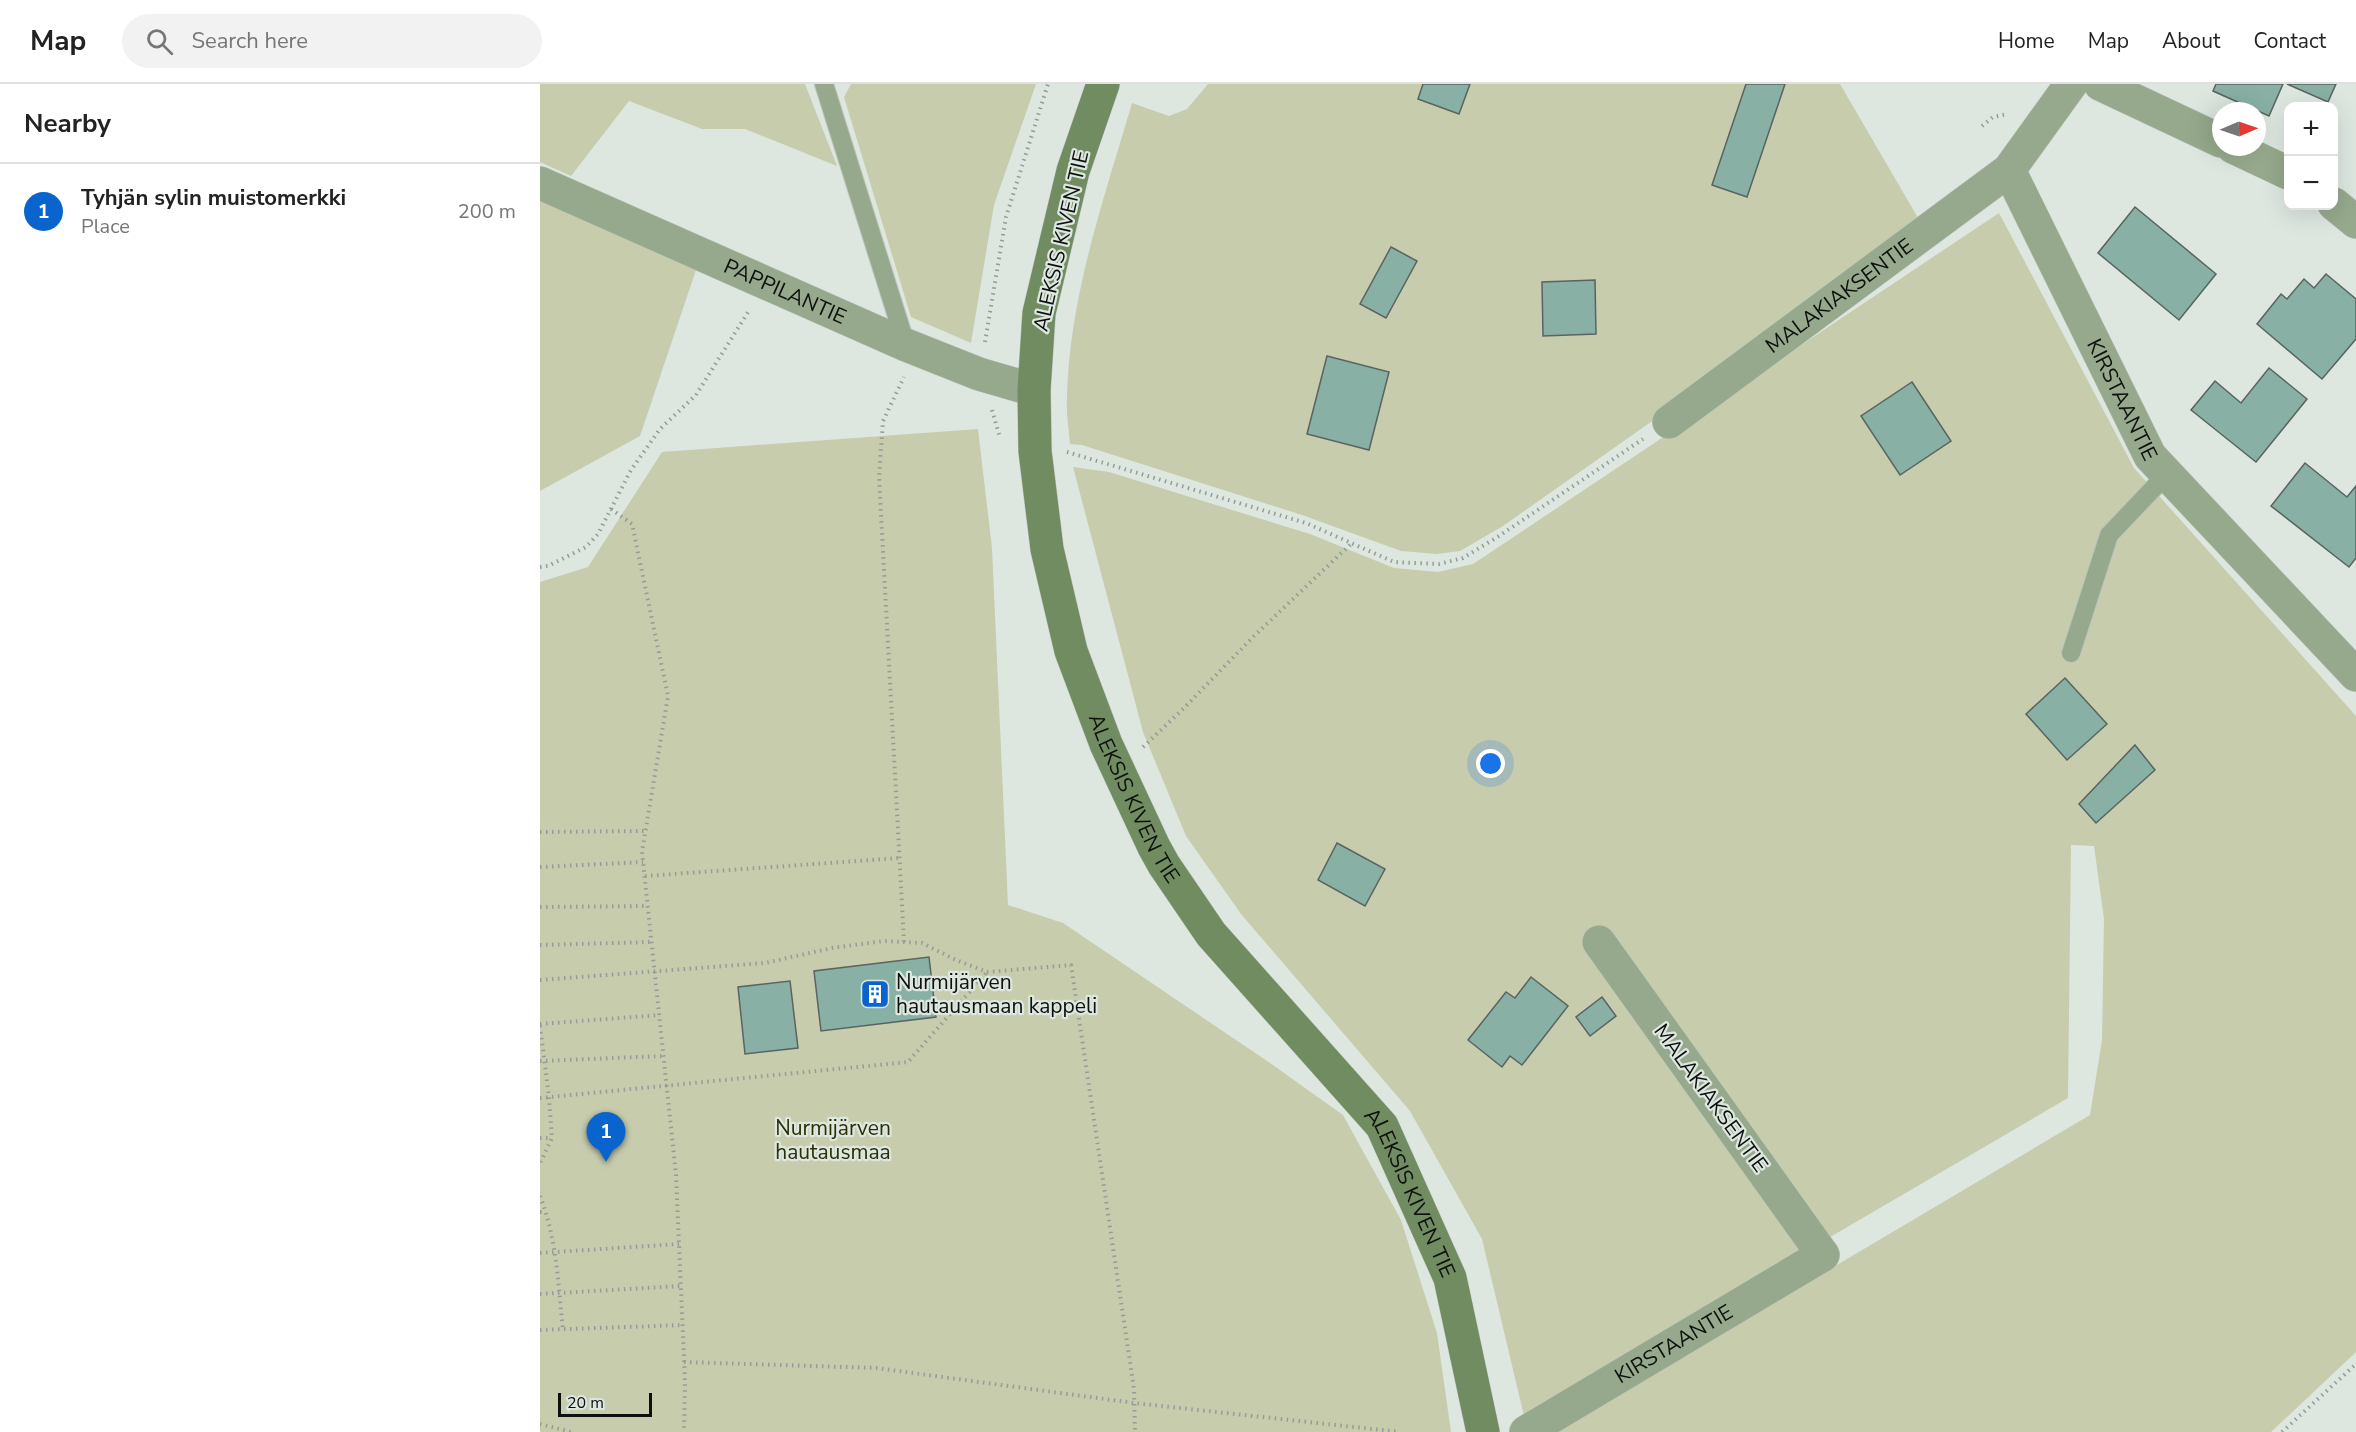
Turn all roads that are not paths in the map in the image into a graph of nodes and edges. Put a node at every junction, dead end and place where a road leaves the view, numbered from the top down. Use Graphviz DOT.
graph roads {
  1 [pos="824,84"];
  2 [pos="1103,84"];
  3 [pos="2071,84"];
  4 [pos="2100,84"];
  5 [pos="2212,137"];
  6 [pos="2252,156"];
  7 [pos="2009,170"];
  8 [pos="2284,171"];
  9 [pos="540,183"];
  10 [pos="2338,207"];
  11 [pos="2356,222"];
  12 [pos="912,347"];
  13 [pos="1034,390"];
  14 [pos="1669,422"];
  15 [pos="2167,474"];
  16 [pos="2071,653"];
  17 [pos="2356,675"];
  18 [pos="1599,942"];
  19 [pos="1823,1255"];
  20 [pos="1484,1432"];
  21 [pos="1526,1432"];
  1 -- 12 [label="lane"];
  2 -- 13 [label="street, ALEKSIS KIVEN TIE"];
  3 -- 7 [label="street"];
  4 -- 5 [label="street"];
  6 -- 8 [label="street"];
  7 -- 14 [label="street, MALAKIAKSENTIE"];
  7 -- 15 [label="street, KIRSTAANTIE"];
  9 -- 12 [label="street, PAPPILANTIE"];
  10 -- 11 [label="street"];
  12 -- 13 [label="street, PAPPILANTIE"];
  13 -- 20 [label="street, ALEKSIS KIVEN TIE"];
  15 -- 16 [label="lane"];
  15 -- 17 [label="street, KIRSTAANTIE"];
  18 -- 19 [label="street, MALAKIAKSENTIE"];
  19 -- 21 [label="street, KIRSTAANTIE"];
}
